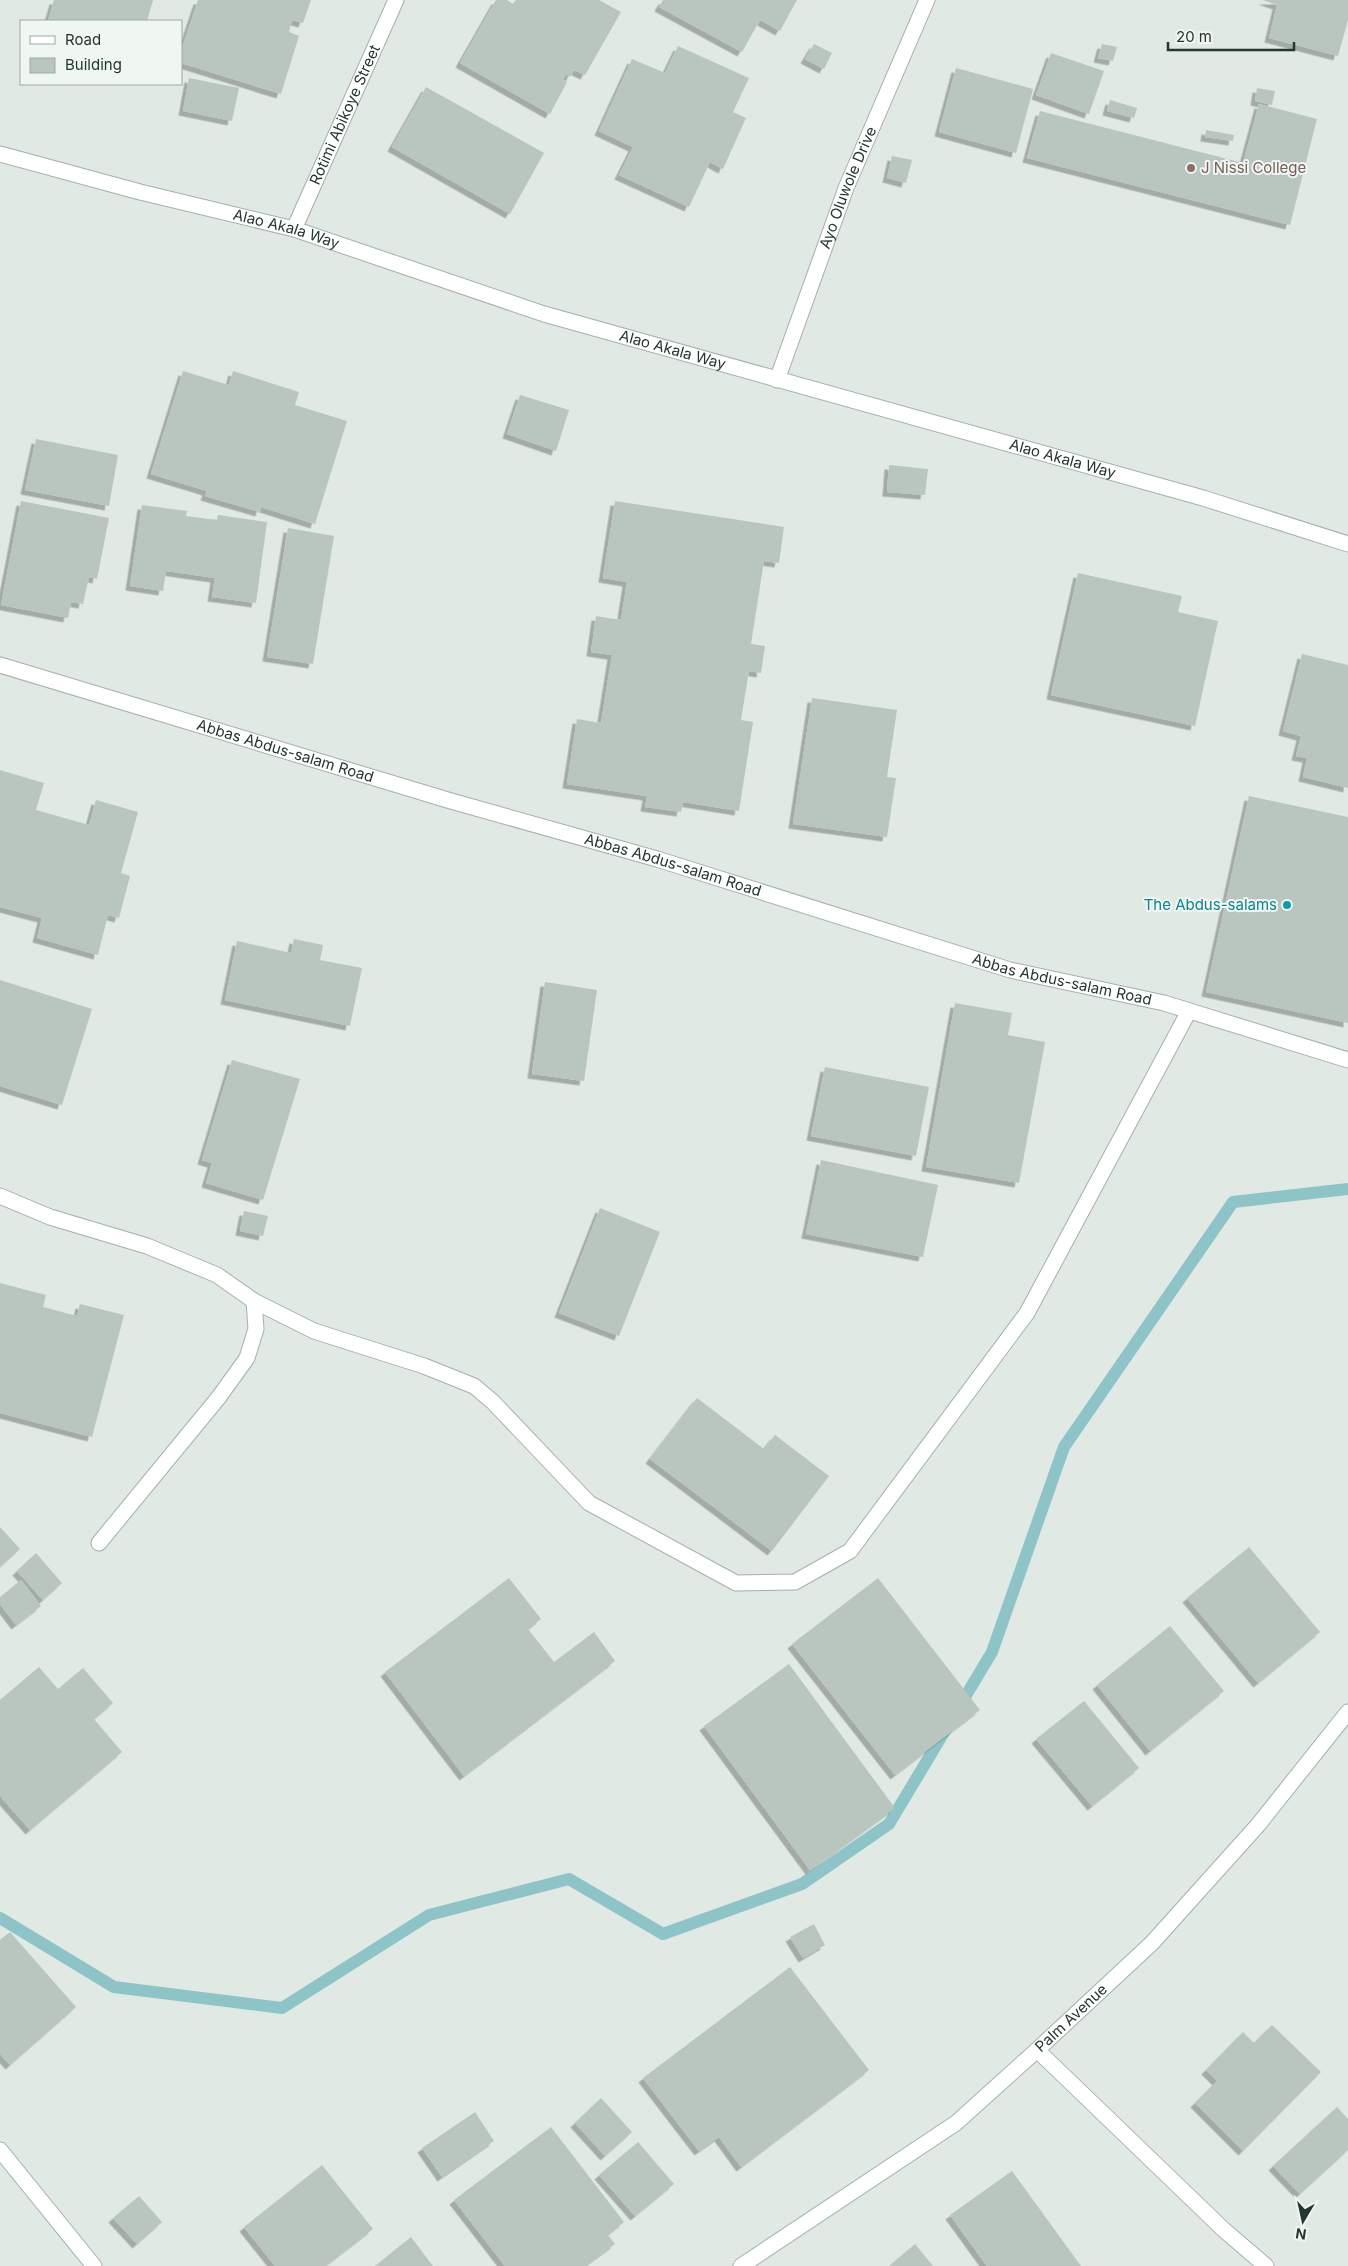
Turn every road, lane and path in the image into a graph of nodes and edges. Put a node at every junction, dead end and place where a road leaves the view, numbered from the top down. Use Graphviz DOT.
graph roads {
  1 [pos="396,0"];
  2 [pos="926,0"];
  3 [pos="0,154"];
  4 [pos="294,229"];
  5 [pos="777,380"];
  6 [pos="1348,544"];
  7 [pos="0,665"];
  8 [pos="1189,1011"];
  9 [pos="1348,1060"];
  10 [pos="0,1196"];
  11 [pos="254,1301"];
  12 [pos="99,1543"];
  13 [pos="1348,1712"];
  14 [pos="1037,2050"];
  15 [pos="0,2150"];
  16 [pos="94,2266"];
  17 [pos="741,2266"];
  18 [pos="1266,2266"];
  1 -- 4 [label="street, Rotimi Abikoye Street"];
  2 -- 5 [label="street, Ayo Oluwole Drive"];
  3 -- 4 [label="street, Alao Akala Way"];
  4 -- 5 [label="street, Alao Akala Way"];
  5 -- 6 [label="street, Alao Akala Way"];
  7 -- 8 [label="street, Abbas Abdus-salam Road"];
  8 -- 9 [label="street, Abbas Abdus-salam Road"];
  8 -- 11 [label="street"];
  10 -- 11 [label="street"];
  11 -- 12 [label="street"];
  13 -- 14 [label="street, Palm Avenue"];
  14 -- 17 [label="street, Palm Avenue"];
  14 -- 18 [label="street"];
  15 -- 16 [label="street"];
}
